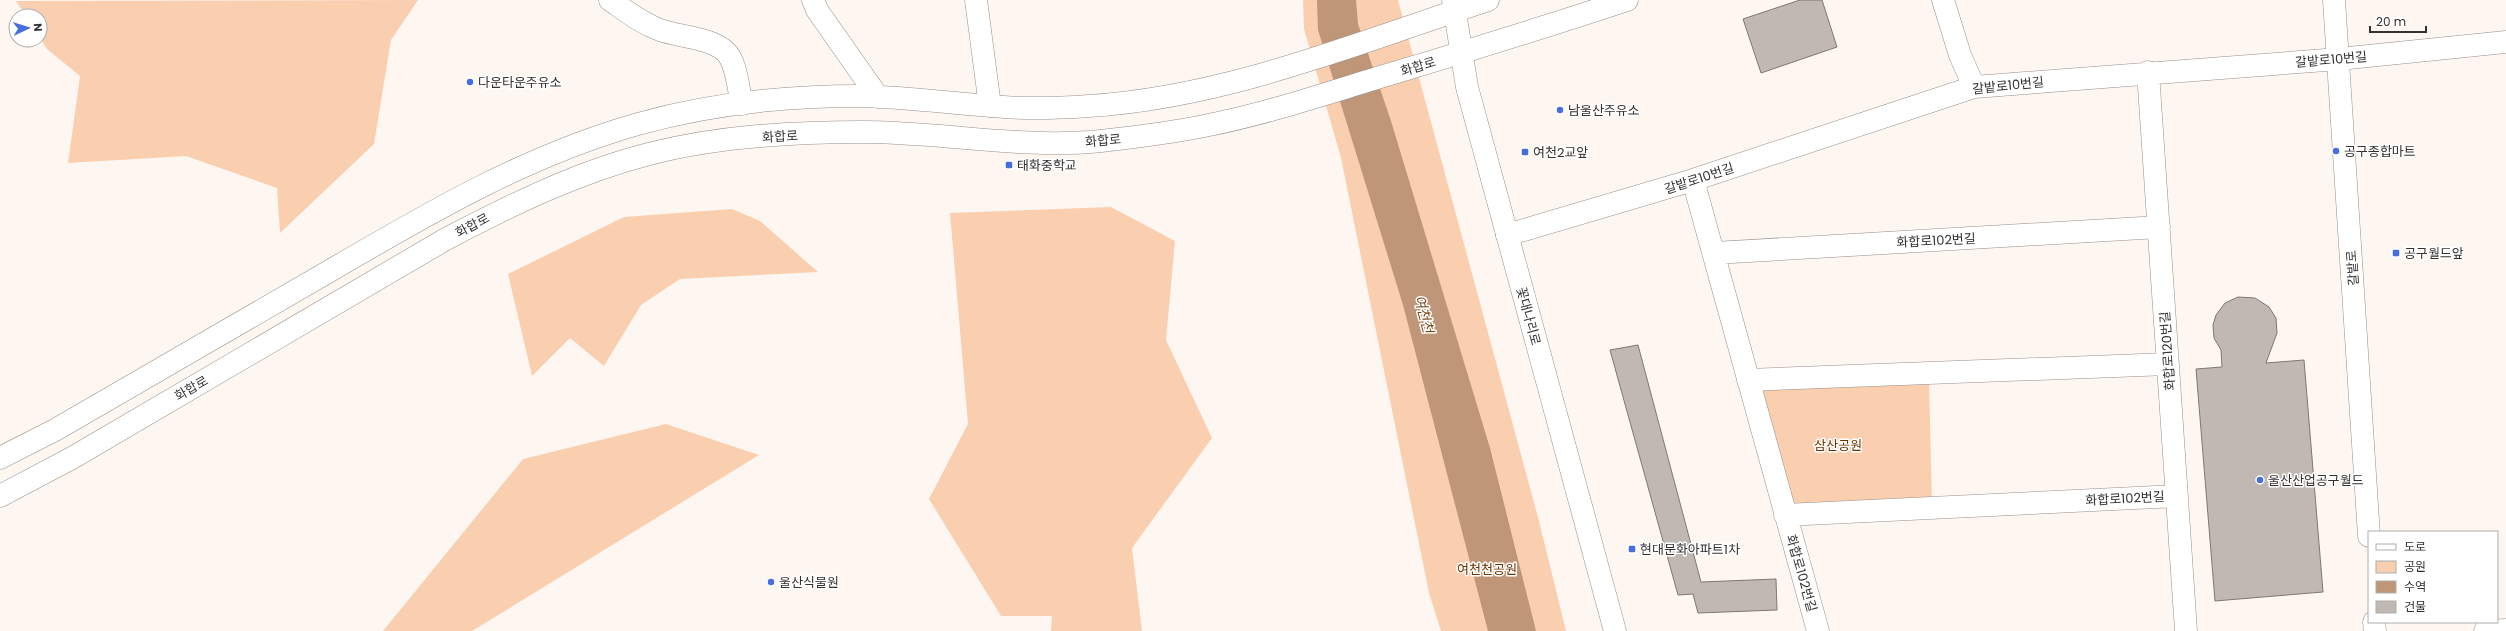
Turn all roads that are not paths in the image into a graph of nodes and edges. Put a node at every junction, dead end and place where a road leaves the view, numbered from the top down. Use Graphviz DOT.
graph roads {
  1 [pos="610,0"];
  2 [pos="813,0"];
  3 [pos="976,0"];
  4 [pos="1488,0"];
  5 [pos="1628,0"];
  6 [pos="1942,0"];
  7 [pos="2334,0"];
  8 [pos="1453,6"];
  9 [pos="2506,42"];
  10 [pos="1460,53"];
  11 [pos="2339,59"];
  12 [pos="2148,72"];
  13 [pos="1974,87"];
  14 [pos="878,97"];
  15 [pos="742,104"];
  16 [pos="990,106"];
  17 [pos="1693,180"];
  18 [pos="2159,227"];
  19 [pos="1507,235"];
  20 [pos="1714,253"];
  21 [pos="2168,364"];
  22 [pos="1748,380"];
  23 [pos="0,458"];
  24 [pos="0,496"];
  25 [pos="2177,496"];
  26 [pos="1785,515"];
  27 [pos="2369,531"];
  28 [pos="2506,630"];
  29 [pos="1615,631"];
  30 [pos="1818,631"];
  31 [pos="2186,631"];
  32 [pos="2485,631"];
  1 -- 15 [label="main road"];
  2 -- 14 [label="main road"];
  3 -- 16 [label="main road"];
  4 -- 8 [label="main road"];
  5 -- 10 [label="main road, 화합로"];
  6 -- 13 [label="main road"];
  7 -- 11 [label="main road, 갈밭로"];
  8 -- 10 [label="main road, 꽃대나리로"];
  8 -- 16 [label="main road"];
  9 -- 11 [label="main road, 갈밭로10번길"];
  10 -- 19 [label="main road, 꽃대나리로"];
  10 -- 24 [label="main road, 화합로"];
  11 -- 12 [label="main road, 갈밭로10번길"];
  11 -- 27 [label="main road, 갈밭로"];
  12 -- 13 [label="main road, 갈밭로10번길"];
  12 -- 18 [label="main road, 화합로120번길"];
  13 -- 17 [label="main road, 갈밭로10번길"];
  14 -- 15 [label="main road"];
  14 -- 16 [label="main road"];
  15 -- 23 [label="main road"];
  17 -- 19 [label="main road, 갈밭로10번길"];
  17 -- 20 [label="main road, 화합로102번길"];
  18 -- 20 [label="main road, 화합로102번길"];
  18 -- 21 [label="main road, 화합로120번길"];
  19 -- 29 [label="main road, 꽃대나리로"];
  20 -- 22 [label="main road, 화합로102번길"];
  21 -- 22 [label="main road"];
  21 -- 25 [label="main road, 화합로120번길"];
  22 -- 26 [label="main road, 화합로102번길"];
  25 -- 26 [label="main road, 화합로102번길"];
  25 -- 31 [label="main road, 화합로120번길"];
  26 -- 30 [label="main road, 화합로102번길"];
  28 -- 32 [label="main road"];
}
